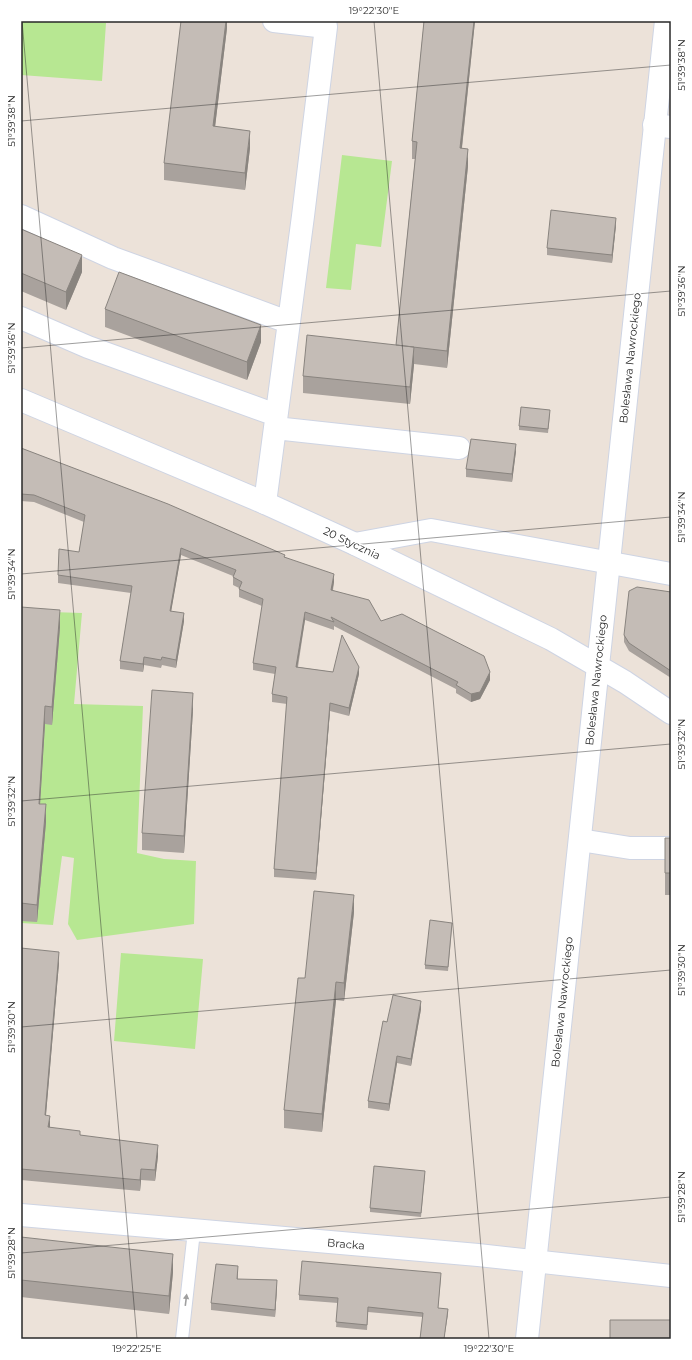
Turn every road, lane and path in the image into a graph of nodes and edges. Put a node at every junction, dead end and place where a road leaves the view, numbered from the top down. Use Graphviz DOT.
graph roads {
  1 [pos="274,21"];
  2 [pos="666,21"];
  3 [pos="325,24"];
  4 [pos="663,126"];
  5 [pos="21,216"];
  6 [pos="21,318"];
  7 [pos="288,322"];
  8 [pos="21,400"];
  9 [pos="275,421"];
  10 [pos="459,448"];
  11 [pos="264,503"];
  12 [pos="355,544"];
  13 [pos="610,562"];
  14 [pos="671,574"];
  15 [pos="597,665"];
  16 [pos="671,712"];
  17 [pos="580,840"];
  18 [pos="671,848"];
  19 [pos="21,1215"];
  20 [pos="194,1231"];
  21 [pos="535,1262"];
  22 [pos="671,1276"];
  23 [pos="182,1339"];
  24 [pos="527,1339"];
  1 -- 3 [label="street"];
  2 -- 4 [label="street, Bolesława Nawrockiego"];
  3 -- 7 [label="street"];
  4 -- 13 [label="street, Bolesława Nawrockiego"];
  5 -- 7 [label="street"];
  6 -- 9 [label="street"];
  7 -- 9 [label="street"];
  8 -- 11 [label="street, 20 Stycznia"];
  9 -- 10 [label="street"];
  9 -- 11 [label="street"];
  11 -- 12 [label="street, 20 Stycznia"];
  12 -- 13 [label="street"];
  12 -- 15 [label="street, 20 Stycznia"];
  13 -- 14 [label="street"];
  13 -- 15 [label="street, Bolesława Nawrockiego"];
  15 -- 16 [label="street, 20 Stycznia"];
  15 -- 17 [label="street, Bolesława Nawrockiego"];
  17 -- 18 [label="street"];
  17 -- 21 [label="street, Bolesława Nawrockiego"];
  19 -- 20 [label="street, Bracka"];
  20 -- 21 [label="street, Bracka"];
  23 -- 20 [label="lane, one-way"];
  21 -- 22 [label="street, Bracka"];
  21 -- 24 [label="street, Bolesława Nawrockiego"];
}
